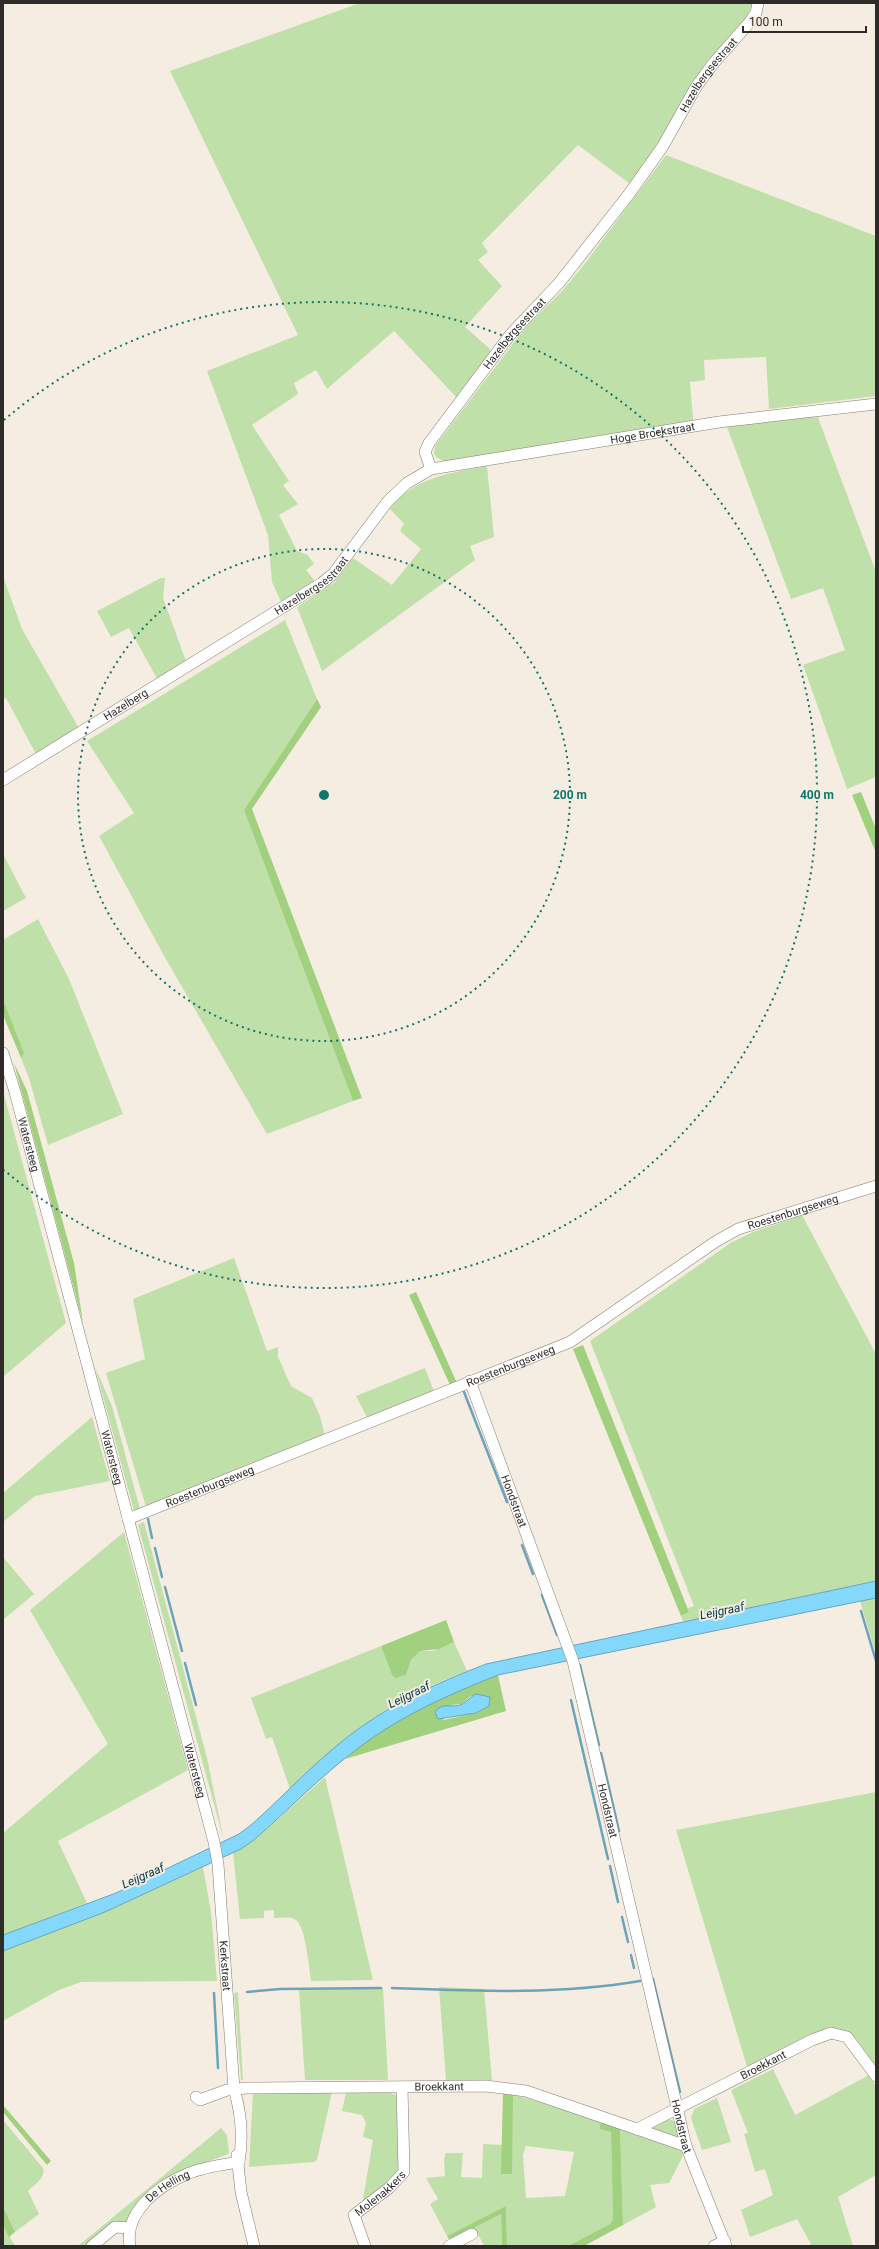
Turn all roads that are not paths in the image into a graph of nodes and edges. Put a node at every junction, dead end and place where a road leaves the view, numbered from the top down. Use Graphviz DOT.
graph roads {
  1 [pos="758,3"];
  2 [pos="876,404"];
  3 [pos="431,469"];
  4 [pos="249,629"];
  5 [pos="3,780"];
  6 [pos="3,1053"];
  7 [pos="876,1186"];
  8 [pos="470,1382"];
  9 [pos="128,1519"];
  10 [pos="214,1842"];
  11 [pos="876,2076"];
  12 [pos="402,2087"];
  13 [pos="234,2089"];
  14 [pos="196,2097"];
  15 [pos="677,2111"];
  16 [pos="637,2129"];
  17 [pos="686,2146"];
  18 [pos="238,2162"];
  19 [pos="130,2228"];
  20 [pos="472,2234"];
  21 [pos="725,2243"];
  22 [pos="92,2246"];
  23 [pos="130,2246"];
  24 [pos="254,2246"];
  25 [pos="365,2246"];
  26 [pos="449,2246"];
  27 [pos="714,2246"];
  1 -- 3 [label="street, Hazelbergsestraat"];
  2 -- 3 [label="street, Hoge Broekstraat"];
  3 -- 4 [label="street, Hazelbergsestraat"];
  4 -- 5 [label="street, Hazelberg"];
  6 -- 9 [label="street, Watersteeg"];
  7 -- 8 [label="street, Roestenburgseweg"];
  8 -- 9 [label="street, Roestenburgseweg"];
  8 -- 15 [label="street, Hondstraat"];
  9 -- 10 [label="street, Watersteeg"];
  10 -- 13 [label="street, Kerkstraat"];
  11 -- 15 [label="street, Broekkant"];
  12 -- 13 [label="street, Broekkant"];
  12 -- 16 [label="street, Broekkant"];
  12 -- 25 [label="street, Molenakkers"];
  13 -- 14 [label="street"];
  13 -- 18 [label="street, Kerkstraat"];
  15 -- 16 [label="street, Broekkant"];
  15 -- 17 [label="street, Hondstraat"];
  16 -- 17 [label="street, Broekkant"];
  17 -- 21 [label="street, Hondstraat"];
  18 -- 19 [label="street, De Helling"];
  18 -- 24 [label="street, Kerkstraat"];
  19 -- 22 [label="street"];
  19 -- 23 [label="street, De Helling"];
  20 -- 26 [label="street"];
  21 -- 27 [label="street"];
}
